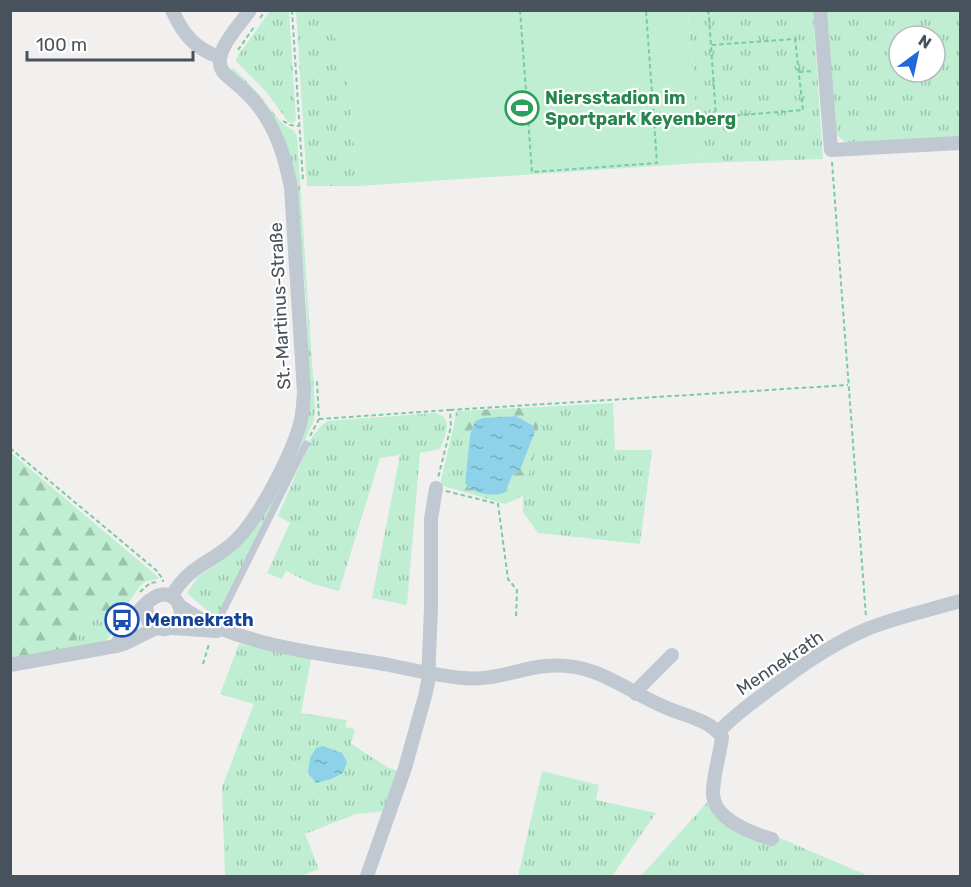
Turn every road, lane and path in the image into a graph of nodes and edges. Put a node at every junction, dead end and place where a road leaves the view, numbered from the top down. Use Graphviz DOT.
graph roads {
  1 [pos="172,10"];
  2 [pos="250,10"];
  3 [pos="266,10"];
  4 [pos="292,10"];
  5 [pos="520,10"];
  6 [pos="646,10"];
  7 [pos="708,10"];
  8 [pos="820,10"];
  9 [pos="711,45"];
  10 [pos="225,57"];
  11 [pos="297,94"];
  12 [pos="960,143"];
  13 [pos="831,150"];
  14 [pos="848,385"];
  15 [pos="450,410"];
  16 [pos="319,419"];
  17 [pos="306,444"];
  18 [pos="10,448"];
  19 [pos="436,488"];
  20 [pos="172,599"];
  21 [pos="960,601"];
  22 [pos="147,605"];
  23 [pos="516,617"];
  24 [pos="156,628"];
  25 [pos="172,628"];
  26 [pos="867,629"];
  27 [pos="222,630"];
  28 [pos="209,644"];
  29 [pos="116,646"];
  30 [pos="672,655"];
  31 [pos="203,664"];
  32 [pos="10,665"];
  33 [pos="428,673"];
  34 [pos="636,694"];
  35 [pos="719,732"];
  36 [pos="772,839"];
  37 [pos="367,876"];
  1 -- 10 [label="street"];
  2 -- 10 [label="street"];
  3 -- 10 [label="path"];
  4 -- 11 [label="path"];
  5 -- 6 [label="path"];
  7 -- 9 [label="path"];
  8 -- 13 [label="street"];
  9 -- 9 [label="path"];
  10 -- 20 [label="street, St.-Martinus-Straße"];
  12 -- 13 [label="street"];
  13 -- 14 [label="path"];
  14 -- 15 [label="path"];
  14 -- 26 [label="path"];
  15 -- 16 [label="path"];
  15 -- 19 [label="path"];
  17 -- 27 [label="lane"];
  18 -- 20 [label="path"];
  19 -- 23 [label="path"];
  19 -- 33 [label="street"];
  20 -- 22 [label="street"];
  20 -- 25 [label="street"];
  20 -- 27 [label="street"];
  21 -- 26 [label="street, Mennekrath"];
  22 -- 24 [label="street"];
  22 -- 29 [label="street"];
  24 -- 25 [label="street"];
  24 -- 29 [label="street"];
  25 -- 27 [label="street"];
  26 -- 35 [label="street, Mennekrath"];
  27 -- 33 [label="street"];
  28 -- 31 [label="path"];
  29 -- 32 [label="street"];
  30 -- 34 [label="street"];
  33 -- 34 [label="street"];
  33 -- 37 [label="street"];
  34 -- 35 [label="street"];
  35 -- 36 [label="street"];
}
